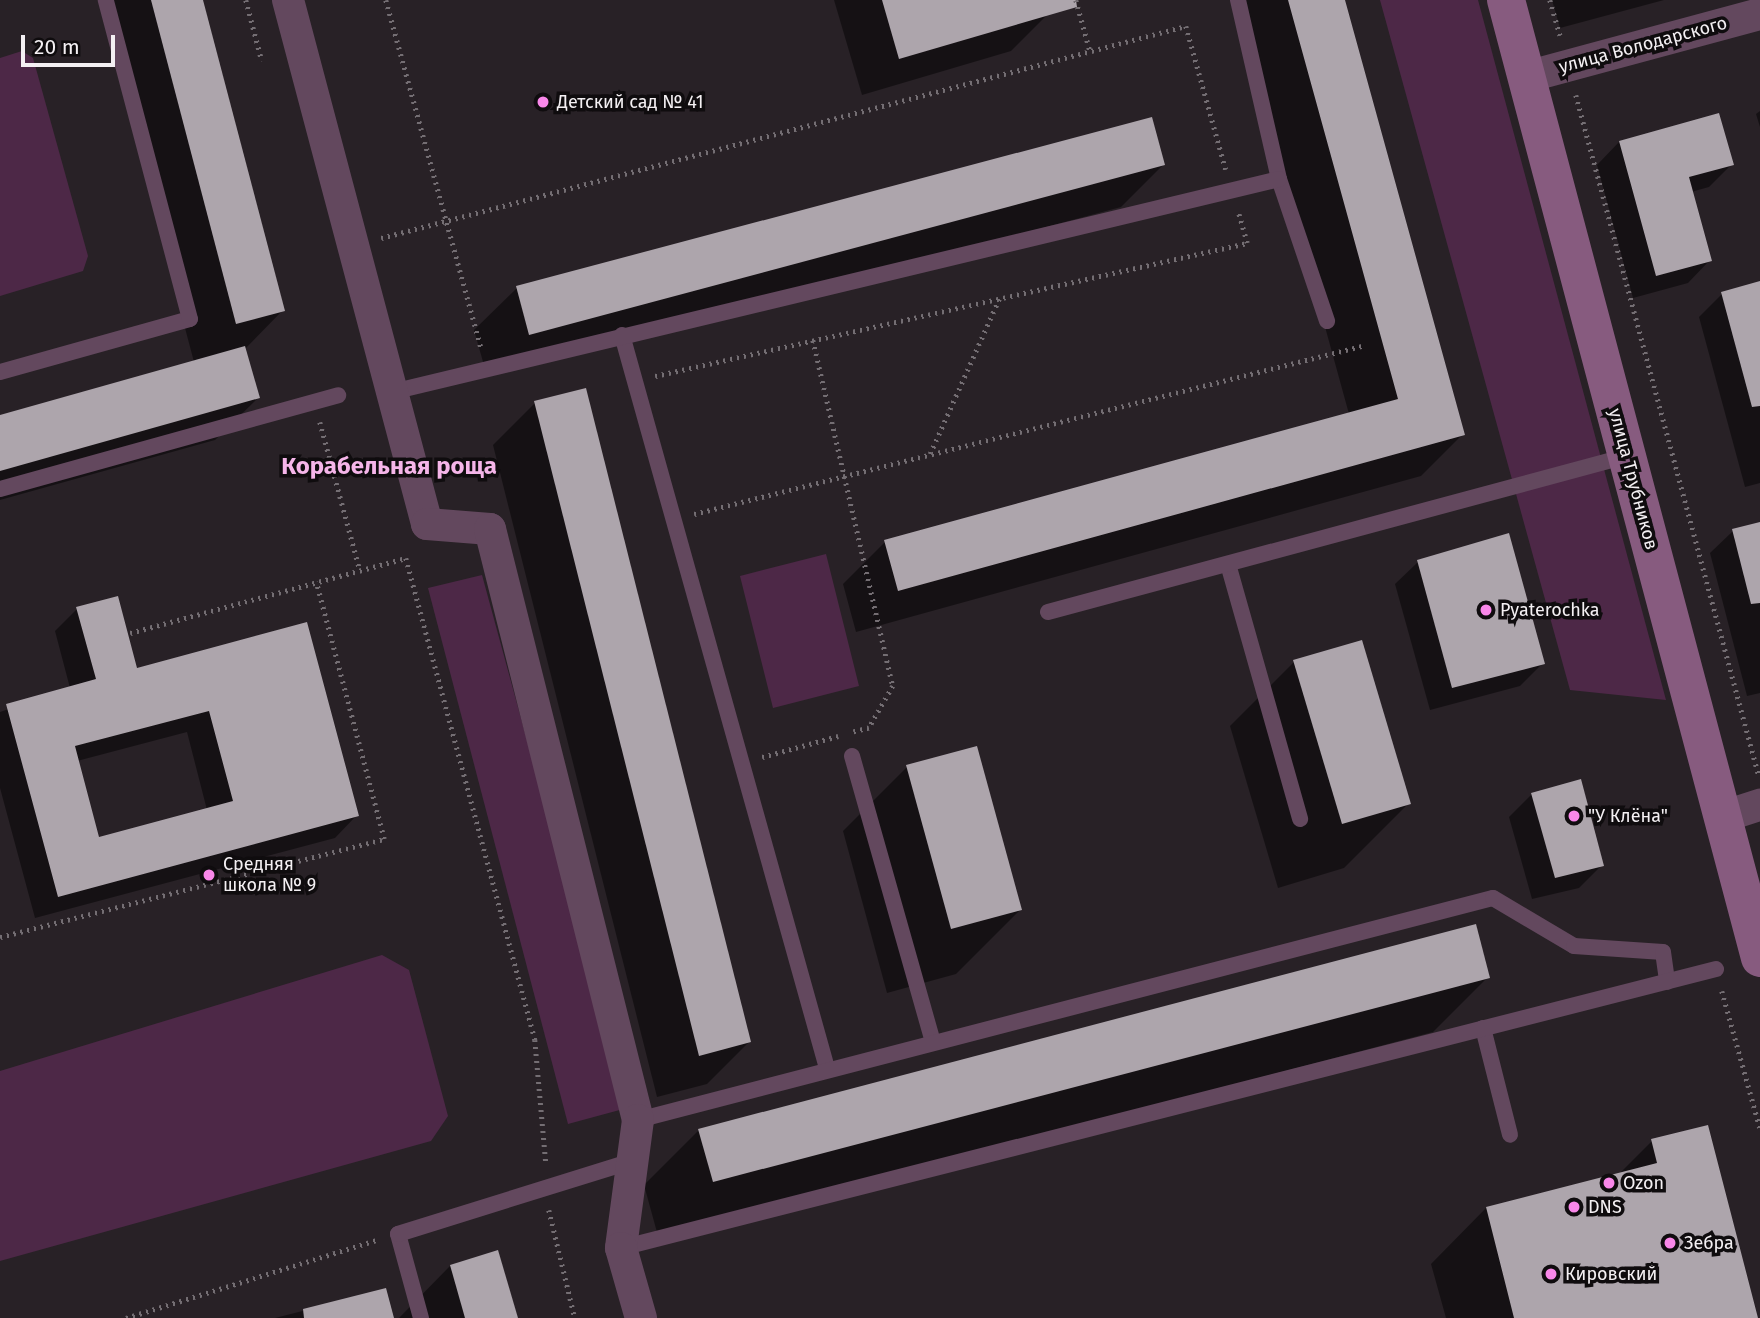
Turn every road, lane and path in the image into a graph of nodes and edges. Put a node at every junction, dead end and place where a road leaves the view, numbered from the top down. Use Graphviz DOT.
graph roads {
  1 [pos="106,0"];
  2 [pos="246,0"];
  3 [pos="288,0"];
  4 [pos="386,0"];
  5 [pos="1076,0"];
  6 [pos="1238,0"];
  7 [pos="1506,0"];
  8 [pos="1550,0"];
  9 [pos="1760,14"];
  10 [pos="1090,51"];
  11 [pos="262,61"];
  12 [pos="1567,65"];
  13 [pos="1526,77"];
  14 [pos="1279,179"];
  15 [pos="1232,191"];
  16 [pos="449,221"];
  17 [pos="353,245"];
  18 [pos="999,299"];
  19 [pos="1327,321"];
  20 [pos="622,335"];
  21 [pos="813,340"];
  22 [pos="1362,346"];
  23 [pos="486,368"];
  24 [pos="0,372"];
  25 [pos="634,380"];
  26 [pos="392,392"];
  27 [pos="338,395"];
  28 [pos="315,401"];
  29 [pos="930,454"];
  30 [pos="1627,456"];
  31 [pos="848,475"];
  32 [pos="0,489"];
  33 [pos="673,520"];
  34 [pos="1228,564"];
  35 [pos="360,570"];
  36 [pos="316,582"];
  37 [pos="1048,612"];
  38 [pos="131,633"];
  39 [pos="852,756"];
  40 [pos="741,763"];
  41 [pos="1760,780"];
  42 [pos="1760,805"];
  43 [pos="1722,817"];
  44 [pos="1300,819"];
  45 [pos="0,937"];
  46 [pos="1760,958"];
  47 [pos="1716,969"];
  48 [pos="1667,982"];
  49 [pos="1483,1028"];
  50 [pos="932,1039"];
  51 [pos="827,1068"];
  52 [pos="638,1120"];
  53 [pos="1760,1128"];
  54 [pos="1510,1135"];
  55 [pos="635,1160"];
  56 [pos="547,1187"];
  57 [pos="398,1234"];
  58 [pos="621,1248"];
  59 [pos="126,1318"];
  60 [pos="421,1318"];
  61 [pos="575,1318"];
  62 [pos="641,1318"];
  1 -- 24 [label="lane"];
  2 -- 11 [label="path"];
  3 -- 17 [label="street"];
  4 -- 16 [label="path"];
  5 -- 10 [label="path"];
  6 -- 14 [label="lane"];
  7 -- 13 [label="street, улица Трубников"];
  8 -- 12 [label="path"];
  9 -- 12 [label="street, улица Володарского"];
  10 -- 15 [label="path"];
  10 -- 16 [label="path"];
  12 -- 13 [label="street, улица Володарского"];
  12 -- 41 [label="path"];
  13 -- 30 [label="street, улица Трубников"];
  14 -- 15 [label="lane"];
  14 -- 19 [label="lane"];
  15 -- 18 [label="path"];
  15 -- 20 [label="lane"];
  16 -- 17 [label="path"];
  16 -- 23 [label="path"];
  17 -- 26 [label="street"];
  18 -- 21 [label="path"];
  18 -- 29 [label="path"];
  20 -- 23 [label="lane"];
  20 -- 25 [label="lane"];
  21 -- 25 [label="path"];
  21 -- 31 [label="path"];
  22 -- 29 [label="path"];
  23 -- 26 [label="lane"];
  25 -- 33 [label="lane"];
  26 -- 52 [label="street"];
  27 -- 28 [label="lane"];
  28 -- 32 [label="lane"];
  28 -- 35 [label="path"];
  29 -- 31 [label="path"];
  30 -- 34 [label="lane"];
  30 -- 43 [label="street, улица Трубников"];
  31 -- 33 [label="path"];
  31 -- 40 [label="path"];
  33 -- 40 [label="lane"];
  34 -- 37 [label="lane"];
  34 -- 44 [label="lane"];
  35 -- 36 [label="path"];
  35 -- 56 [label="path"];
  36 -- 38 [label="path"];
  36 -- 45 [label="path"];
  39 -- 50 [label="lane"];
  40 -- 51 [label="lane"];
  42 -- 43 [label="street"];
  43 -- 46 [label="street, улица Трубников"];
  47 -- 48 [label="lane"];
  47 -- 53 [label="path"];
  48 -- 49 [label="lane"];
  48 -- 50 [label="lane"];
  49 -- 54 [label="lane"];
  49 -- 58 [label="lane"];
  50 -- 51 [label="lane"];
  51 -- 52 [label="lane"];
  52 -- 55 [label="street"];
  55 -- 56 [label="lane"];
  55 -- 58 [label="street"];
  56 -- 57 [label="lane"];
  56 -- 61 [label="path"];
  57 -- 59 [label="path"];
  57 -- 60 [label="lane"];
  58 -- 62 [label="street"];
}
